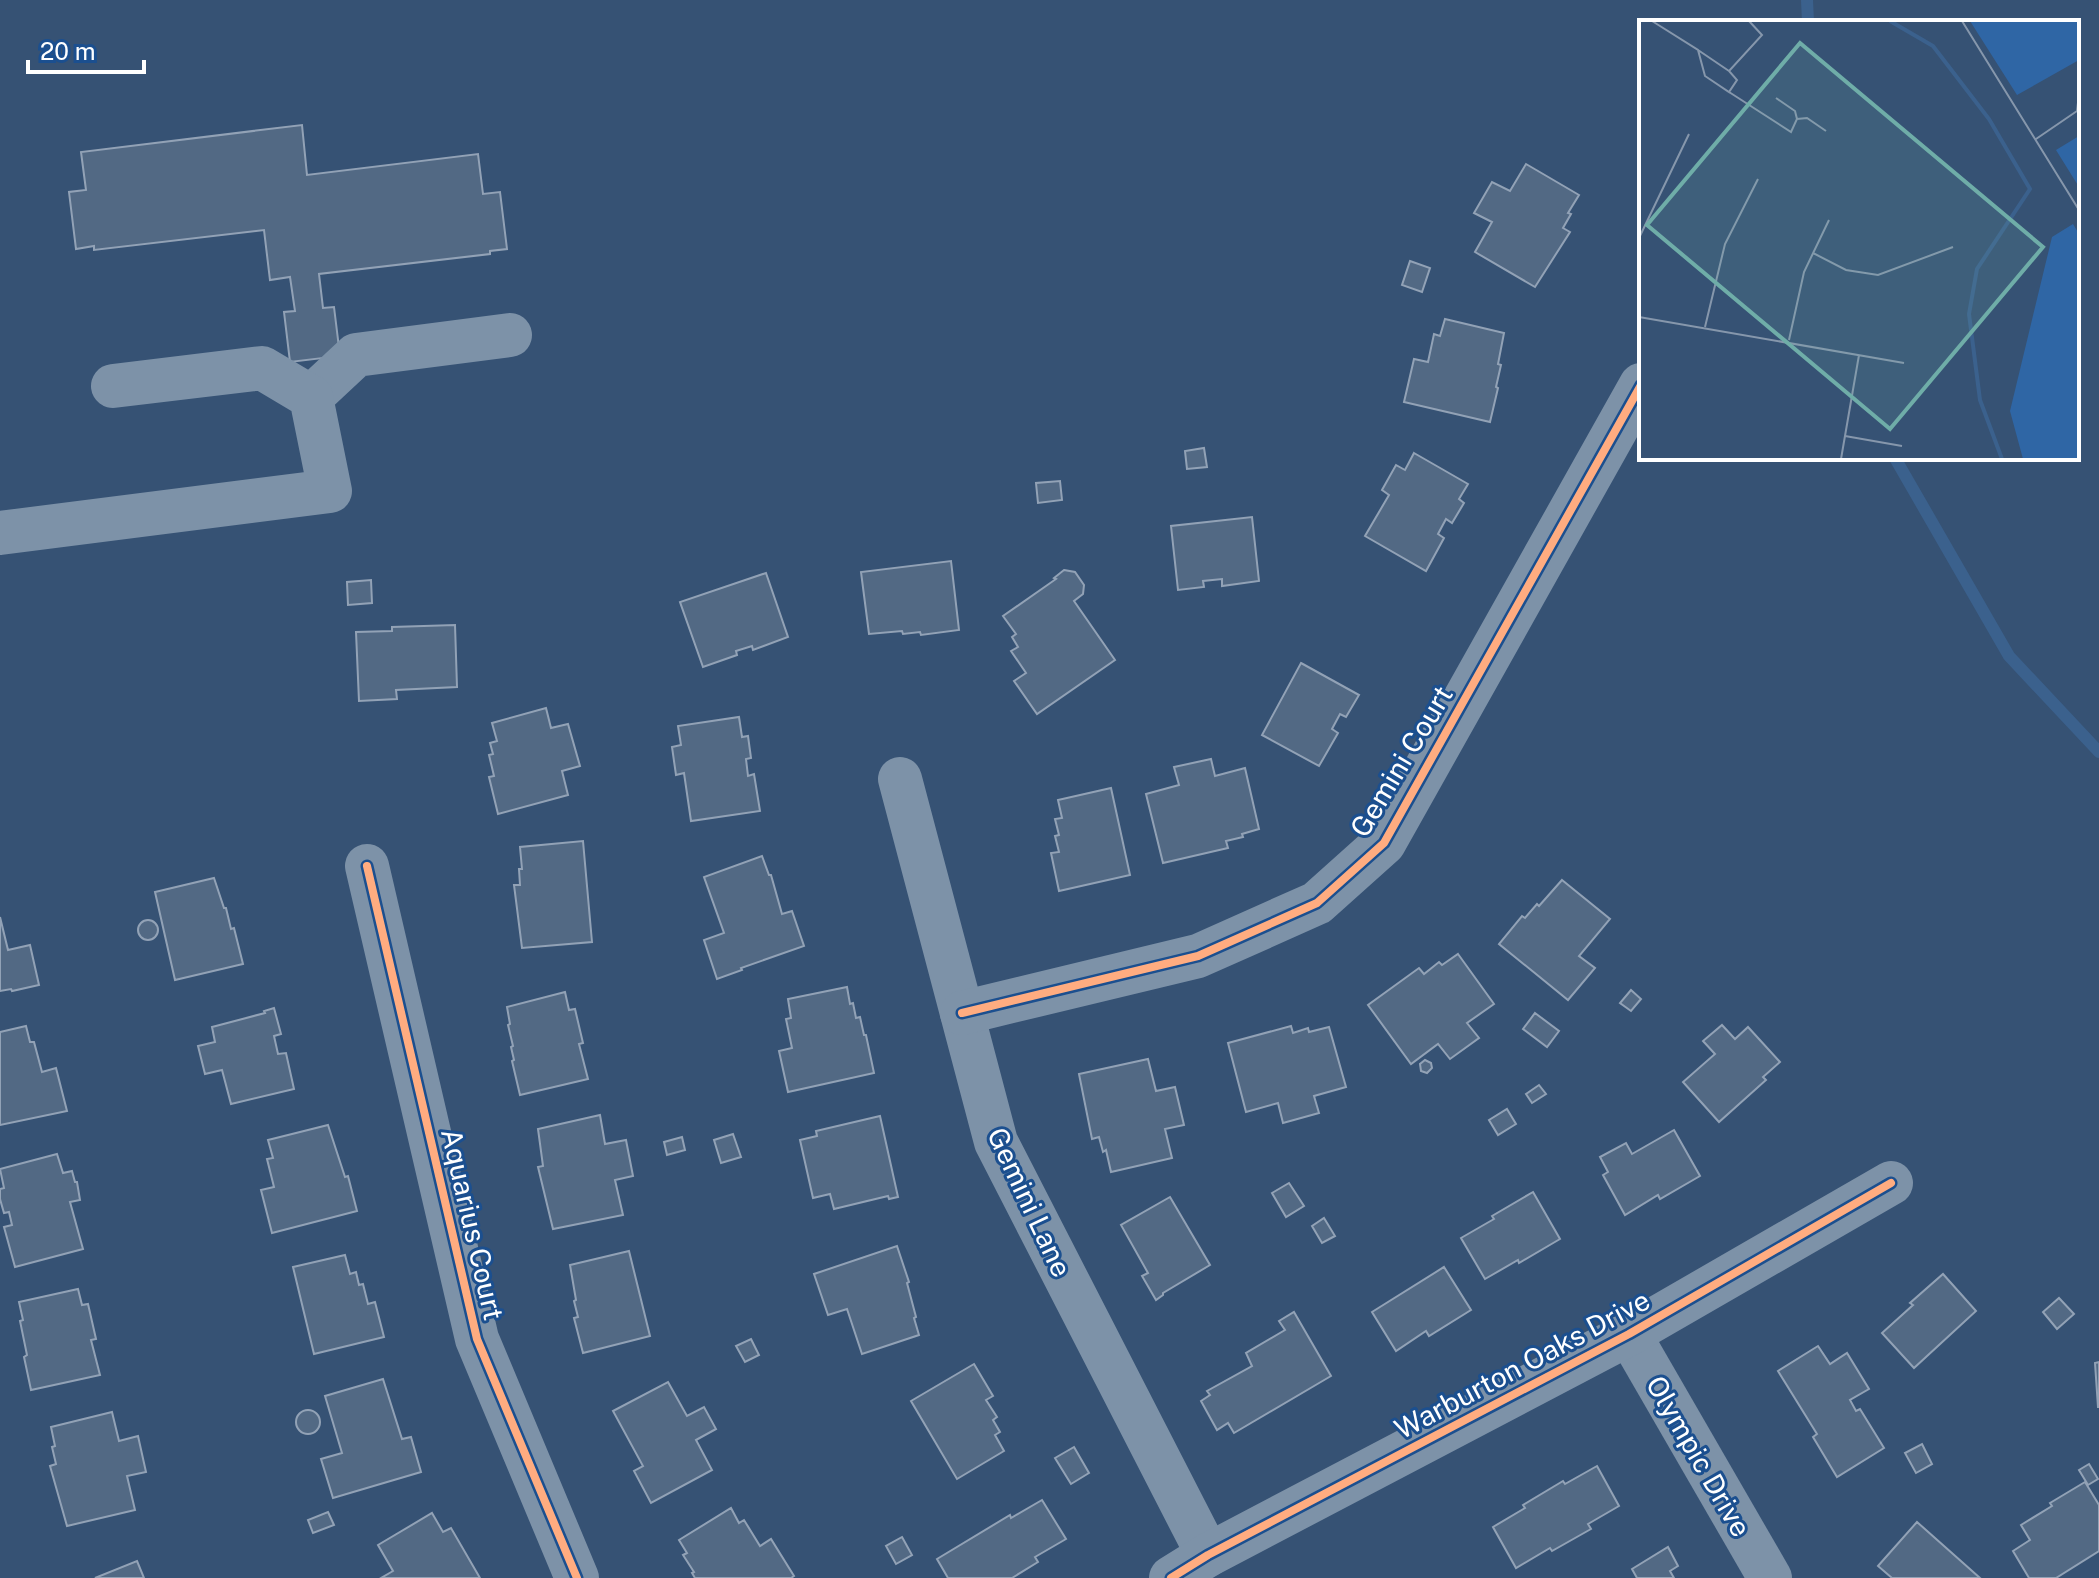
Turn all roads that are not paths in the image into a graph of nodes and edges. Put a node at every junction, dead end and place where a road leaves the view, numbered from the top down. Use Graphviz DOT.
graph roads {
  1 [pos="510,335"];
  2 [pos="113,386"];
  3 [pos="1639,389"];
  4 [pos="311,397"];
  5 [pos="0,533"];
  6 [pos="900,779"];
  7 [pos="367,866"];
  8 [pos="962,1013"];
  9 [pos="1891,1183"];
  10 [pos="1629,1334"];
  11 [pos="1208,1555"];
  12 [pos="577,1578"];
  13 [pos="1171,1578"];
  14 [pos="1770,1578"];
  1 -- 4 [label="street"];
  2 -- 4 [label="street"];
  3 -- 8 [label="street, Gemini Court"];
  4 -- 5 [label="street"];
  6 -- 8 [label="street, Gemini Lane"];
  7 -- 12 [label="street, Aquarius Court"];
  8 -- 11 [label="street, Gemini Lane"];
  9 -- 10 [label="street, Warburton Oaks Drive"];
  10 -- 11 [label="street, Warburton Oaks Drive"];
  10 -- 14 [label="street, Olympic Drive"];
  11 -- 13 [label="street, Warburton Oaks Drive"];
}
